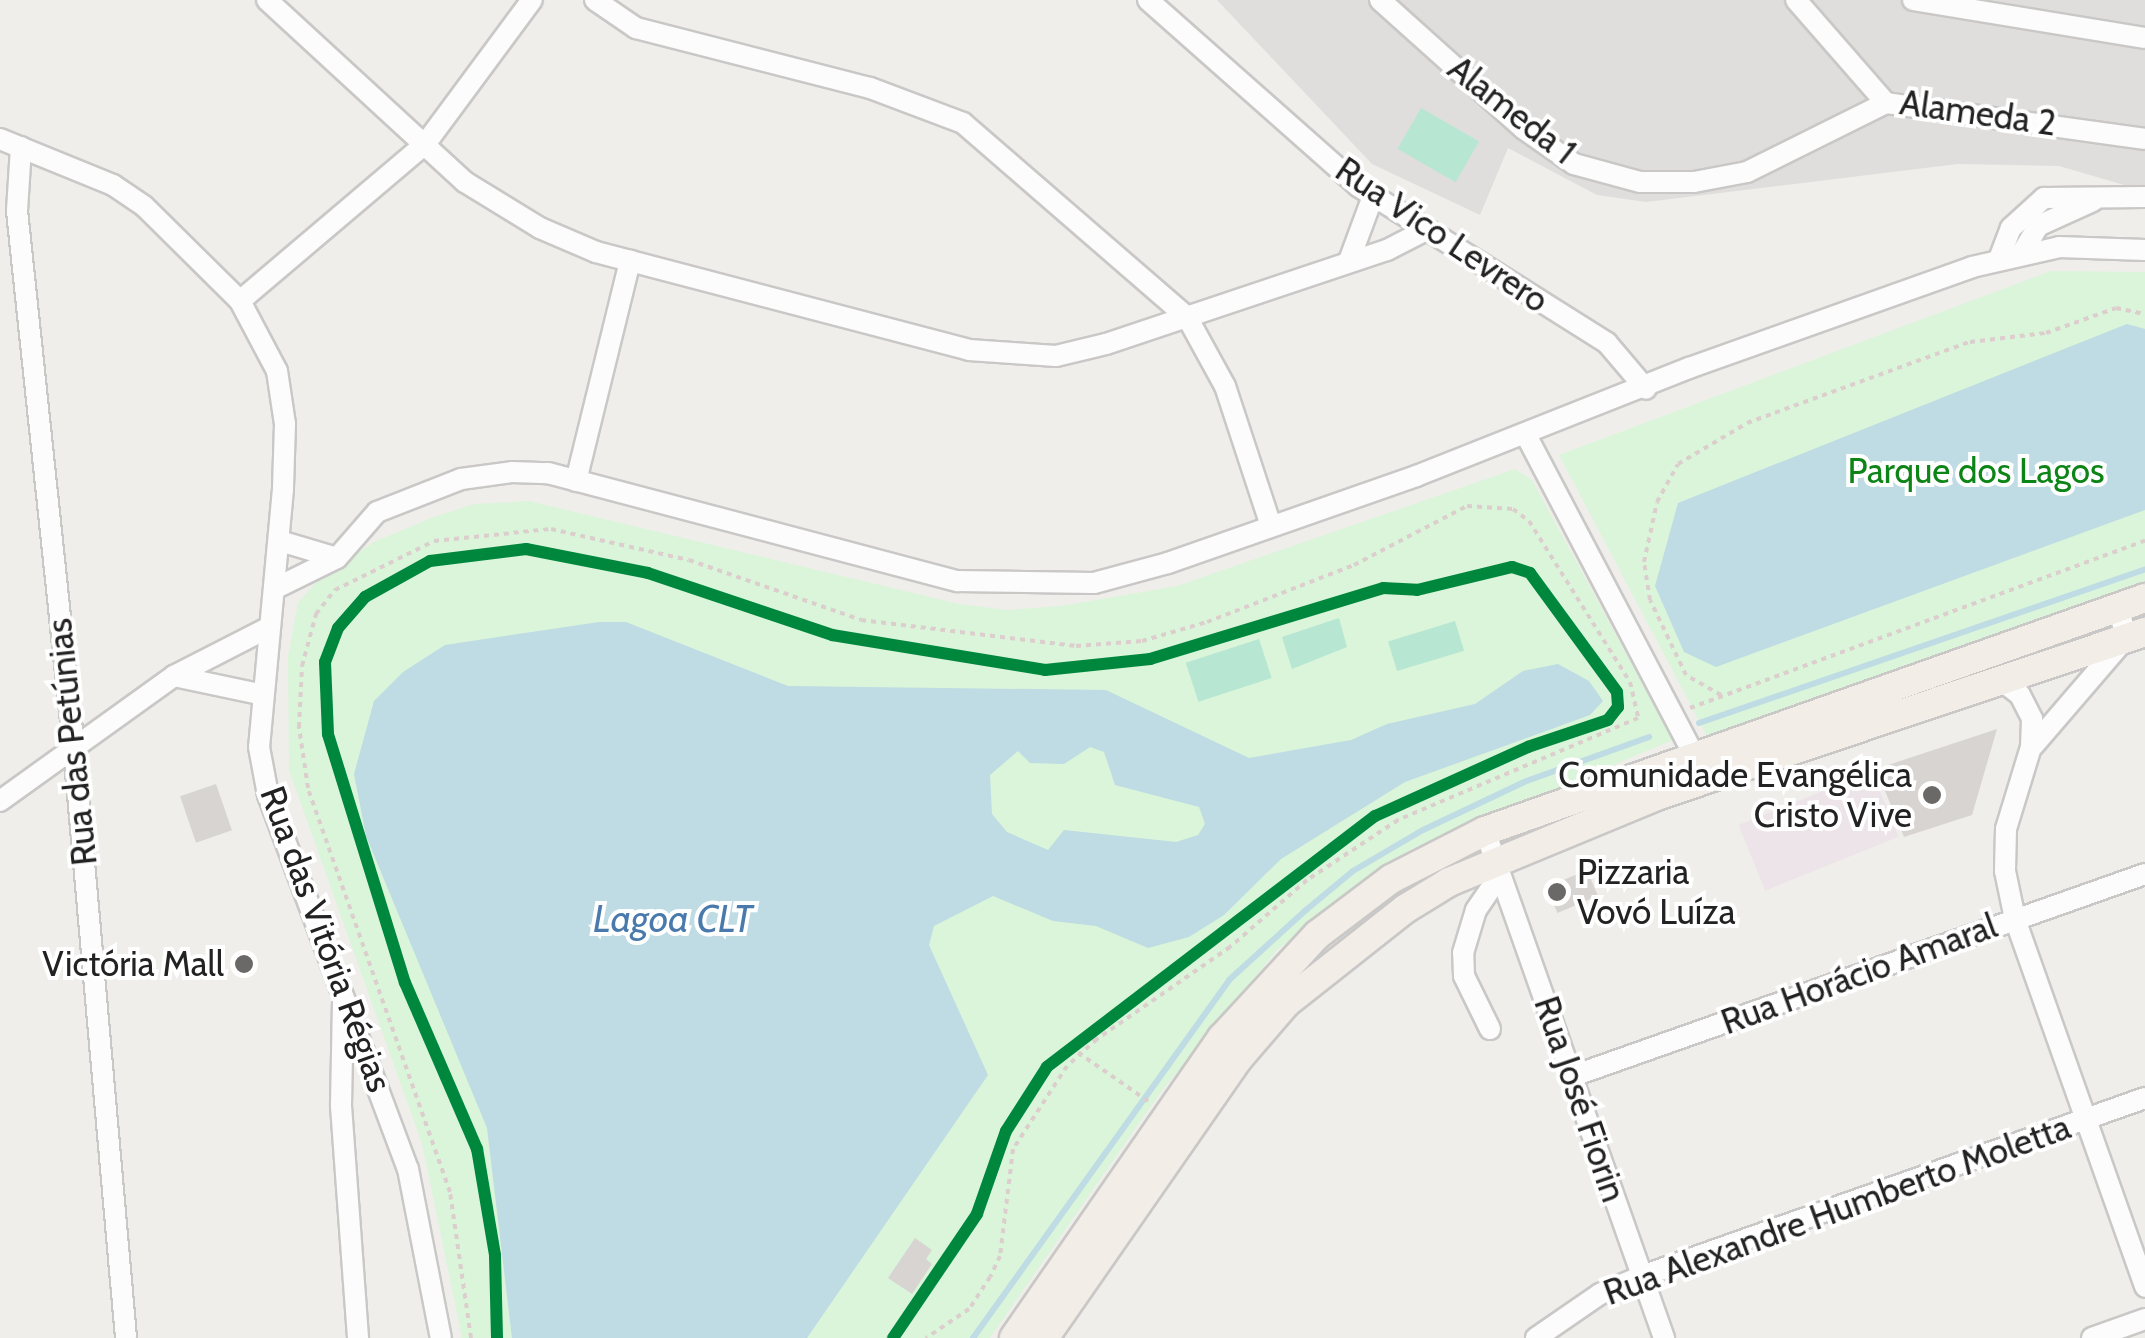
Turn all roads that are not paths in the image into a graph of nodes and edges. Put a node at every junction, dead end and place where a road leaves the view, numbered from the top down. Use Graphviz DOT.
graph roads {
  1 [pos="267,0"];
  2 [pos="532,0"];
  3 [pos="595,0"];
  4 [pos="1148,0"];
  5 [pos="1380,0"];
  6 [pos="1796,0"];
  7 [pos="1912,0"];
  8 [pos="2145,38"];
  9 [pos="1886,103"];
  10 [pos="0,139"];
  11 [pos="2145,139"];
  12 [pos="426,142"];
  13 [pos="21,147"];
  14 [pos="1374,196"];
  15 [pos="2145,197"];
  16 [pos="2093,201"];
  17 [pos="1424,231"];
  18 [pos="2145,250"];
  19 [pos="2022,253"];
  20 [pos="1999,260"];
  21 [pos="630,261"];
  22 [pos="1350,261"];
  23 [pos="240,301"];
  24 [pos="1186,317"];
  25 [pos="1646,389"];
  26 [pos="1526,434"];
  27 [pos="576,481"];
  28 [pos="1271,526"];
  29 [pos="280,541"];
  30 [pos="337,558"];
  31 [pos="274,589"];
  32 [pos="2132,602"];
  33 [pos="268,628"];
  34 [pos="2136,635"];
  35 [pos="174,676"];
  36 [pos="2002,680"];
  37 [pos="260,694"];
  38 [pos="2032,748"];
  39 [pos="74,749"];
  40 [pos="1699,755"];
  41 [pos="1659,795"];
  42 [pos="0,801"];
  43 [pos="1486,832"];
  44 [pos="1497,868"];
  45 [pos="2145,874"];
  46 [pos="2015,919"];
  47 [pos="343,987"];
  48 [pos="1490,1029"];
  49 [pos="1573,1076"];
  50 [pos="2145,1098"];
  51 [pos="2086,1119"];
  52 [pos="1642,1276"];
  53 [pos="2145,1287"];
  54 [pos="2145,1319"];
  55 [pos="126,1338"];
  56 [pos="358,1338"];
  57 [pos="441,1338"];
  58 [pos="1014,1338"];
  59 [pos="1044,1338"];
  60 [pos="1536,1338"];
  61 [pos="1664,1338"];
  62 [pos="2092,1338"];
  1 -- 12 [label="street"];
  2 -- 12 [label="street"];
  3 -- 24 [label="street"];
  4 -- 14 [label="street, Rua Vico Levrero"];
  5 -- 9 [label="street, Alameda 1"];
  6 -- 9 [label="street, Alameda 2"];
  7 -- 8 [label="street"];
  9 -- 11 [label="street, Alameda 2"];
  10 -- 13 [label="street, Rua das Vitória Régias"];
  12 -- 21 [label="street"];
  12 -- 23 [label="street"];
  13 -- 23 [label="street, Rua das Vitória Régias"];
  13 -- 39 [label="street, Rua das Petúnias"];
  14 -- 17 [label="street, Rua Vico Levrero"];
  14 -- 22 [label="street"];
  15 -- 16 [label="street"];
  16 -- 19 [label="street"];
  16 -- 20 [label="street"];
  17 -- 22 [label="street"];
  17 -- 25 [label="street, Rua Vico Levrero"];
  18 -- 19 [label="street"];
  19 -- 20 [label="street"];
  20 -- 25 [label="street"];
  21 -- 24 [label="street"];
  21 -- 27 [label="street"];
  22 -- 24 [label="street"];
  23 -- 29 [label="street, Rua das Vitória Régias"];
  24 -- 28 [label="street"];
  25 -- 26 [label="street"];
  26 -- 28 [label="street"];
  26 -- 40 [label="street"];
  27 -- 28 [label="street"];
  27 -- 30 [label="street"];
  29 -- 30 [label="street"];
  29 -- 31 [label="street, Rua das Vitória Régias"];
  30 -- 31 [label="street"];
  31 -- 33 [label="street, Rua das Vitória Régias"];
  32 -- 34 [label="street"];
  32 -- 40 [label="main road"];
  33 -- 35 [label="street"];
  33 -- 37 [label="street, Rua das Vitória Régias"];
  34 -- 36 [label="main road"];
  34 -- 38 [label="street"];
  35 -- 37 [label="street"];
  35 -- 39 [label="street"];
  36 -- 38 [label="street"];
  36 -- 41 [label="main road"];
  37 -- 47 [label="street, Rua das Vitória Régias"];
  38 -- 46 [label="street"];
  39 -- 42 [label="street"];
  39 -- 55 [label="street, Rua das Petúnias"];
  40 -- 41 [label="street"];
  40 -- 43 [label="main road"];
  41 -- 44 [label="main road"];
  43 -- 44 [label="street, Rua José Fiorin"];
  43 -- 58 [label="main road"];
  44 -- 48 [label="street"];
  44 -- 49 [label="street, Rua José Fiorin"];
  44 -- 59 [label="main road"];
  45 -- 46 [label="street, Rua Horácio Amaral"];
  46 -- 49 [label="street, Rua Horácio Amaral"];
  46 -- 51 [label="street"];
  47 -- 56 [label="street"];
  47 -- 57 [label="street, Rua das Vitória Régias"];
  49 -- 52 [label="street, Rua José Fiorin"];
  50 -- 51 [label="street, Rua Alexandre Humberto Moletta"];
  51 -- 52 [label="street, Rua Alexandre Humberto Moletta"];
  51 -- 53 [label="street"];
  52 -- 60 [label="street, Rua Alexandre Humberto Moletta"];
  52 -- 61 [label="street, Rua José Fiorin"];
  54 -- 62 [label="street"];
}
